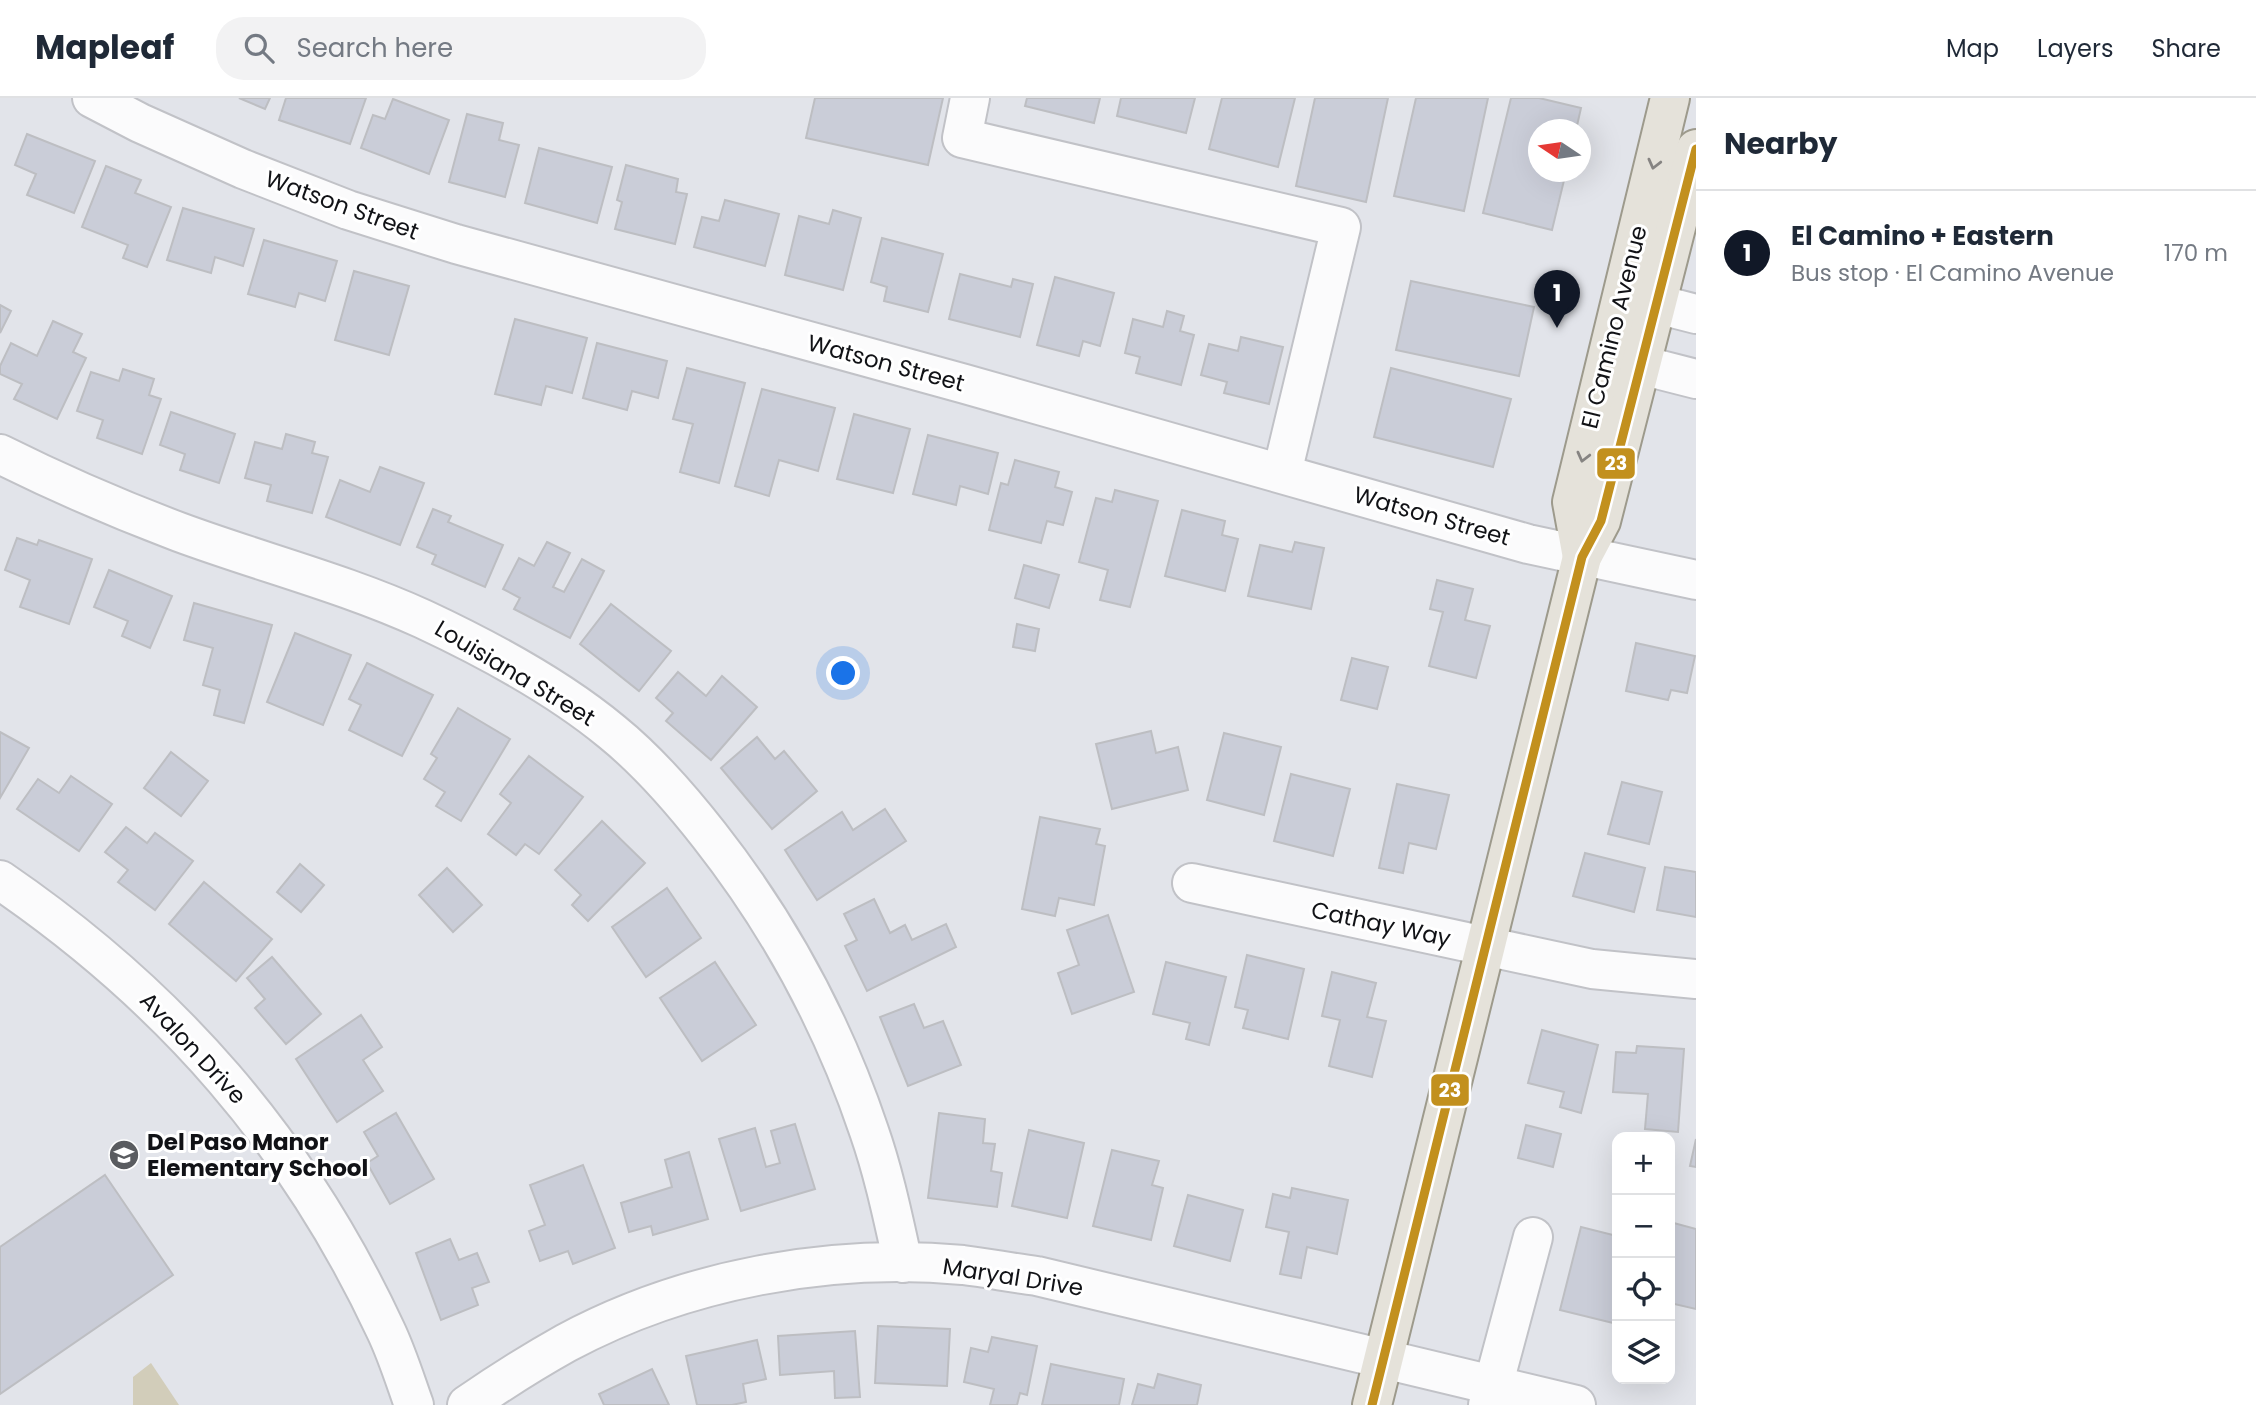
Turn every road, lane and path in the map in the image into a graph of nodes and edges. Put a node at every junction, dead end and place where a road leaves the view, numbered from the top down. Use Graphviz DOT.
graph roads {
  1 [pos="92,98"];
  2 [pos="970,98"];
  3 [pos="1670,98"];
  4 [pos="1696,149"];
  5 [pos="1657,304"];
  6 [pos="1696,314"];
  7 [pos="1641,365"];
  8 [pos="1696,379"];
  9 [pos="0,454"];
  10 [pos="1282,473"];
  11 [pos="1582,557"];
  12 [pos="1696,580"];
  13 [pos="0,880"];
  14 [pos="1192,883"];
  15 [pos="1486,947"];
  16 [pos="1696,979"];
  17 [pos="1533,1237"];
  18 [pos="902,1263"];
  19 [pos="1383,1359"];
  20 [pos="1490,1395"];
  21 [pos="414,1405"];
  22 [pos="467,1405"];
  23 [pos="1372,1405"];
  24 [pos="1576,1405"];
  1 -- 10 [label="street, Watson Street"];
  2 -- 10 [label="street"];
  3 -- 11 [label="main road, El Camino Avenue, one-way"];
  4 -- 5 [label="main road, El Camino Avenue"];
  5 -- 6 [label="street"];
  5 -- 7 [label="main road, El Camino Avenue"];
  7 -- 8 [label="street"];
  7 -- 11 [label="main road, El Camino Avenue"];
  9 -- 18 [label="street, Louisiana Street"];
  10 -- 11 [label="street, Watson Street"];
  11 -- 12 [label="street, Watson Street"];
  11 -- 15 [label="main road, El Camino Avenue"];
  13 -- 21 [label="street, Avalon Drive"];
  14 -- 15 [label="street, Cathay Way"];
  15 -- 16 [label="street, Cathay Way"];
  15 -- 19 [label="main road, El Camino Avenue"];
  17 -- 20 [label="street"];
  18 -- 19 [label="street, Maryal Drive"];
  18 -- 22 [label="street, Maryal Drive"];
  19 -- 20 [label="street, Maryal Drive"];
  19 -- 23 [label="main road, El Camino Avenue"];
  20 -- 24 [label="street, Maryal Drive"];
}
